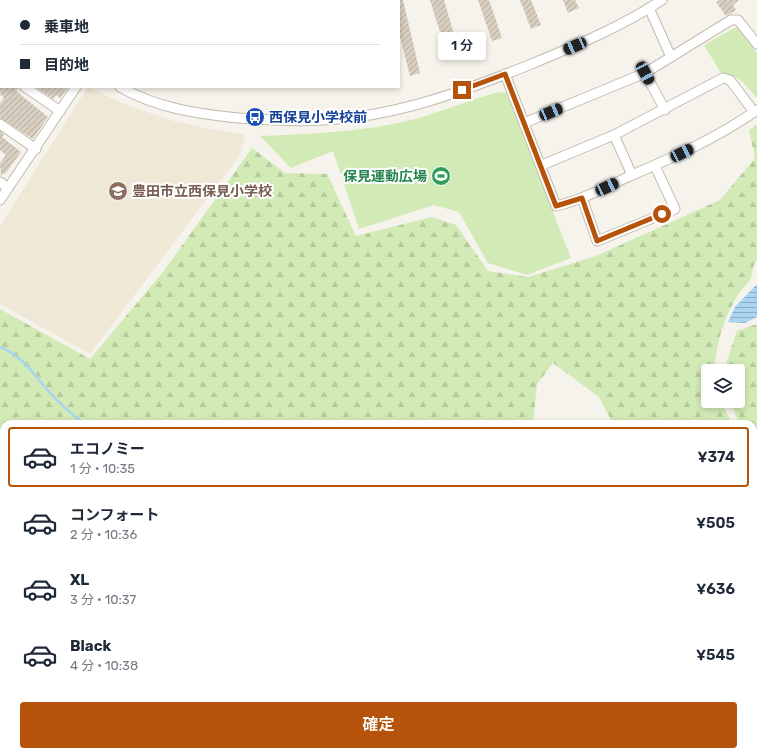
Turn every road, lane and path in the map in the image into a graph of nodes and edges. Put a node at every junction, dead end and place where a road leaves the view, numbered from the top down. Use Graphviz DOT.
graph roads {
  1 [pos="662,0"];
  2 [pos="649,8"];
  3 [pos="757,44"];
  4 [pos="671,57"];
  5 [pos="645,73"];
  6 [pos="505,74"];
  7 [pos="26,88"];
  8 [pos="75,88"];
  9 [pos="122,88"];
  10 [pos="665,110"];
  11 [pos="60,111"];
  12 [pos="756,111"];
  13 [pos="524,123"];
  14 [pos="0,124"];
  15 [pos="614,135"];
  16 [pos="36,149"];
  17 [pos="542,165"];
  18 [pos="655,166"];
  19 [pos="632,175"];
  20 [pos="0,182"];
  21 [pos="8,188"];
  22 [pos="582,198"];
  23 [pos="0,200"];
  1 -- 2 [label="street"];
  2 -- 4 [label="street"];
  2 -- 6 [label="street"];
  3 -- 4 [label="street"];
  4 -- 5 [label="street"];
  5 -- 10 [label="street"];
  5 -- 13 [label="street"];
  6 -- 9 [label="street"];
  6 -- 13 [label="street"];
  7 -- 11 [label="street"];
  8 -- 11 [label="street"];
  10 -- 12 [label="street"];
  10 -- 15 [label="street"];
  11 -- 16 [label="street"];
  12 -- 18 [label="street"];
  13 -- 17 [label="street"];
  14 -- 16 [label="street"];
  15 -- 17 [label="street"];
  15 -- 19 [label="street"];
  16 -- 21 [label="street"];
  17 -- 22 [label="street"];
  18 -- 19 [label="street"];
  18 -- 22 [label="street"];
  19 -- 22 [label="street"];
  20 -- 21 [label="street"];
  21 -- 23 [label="street"];
}
